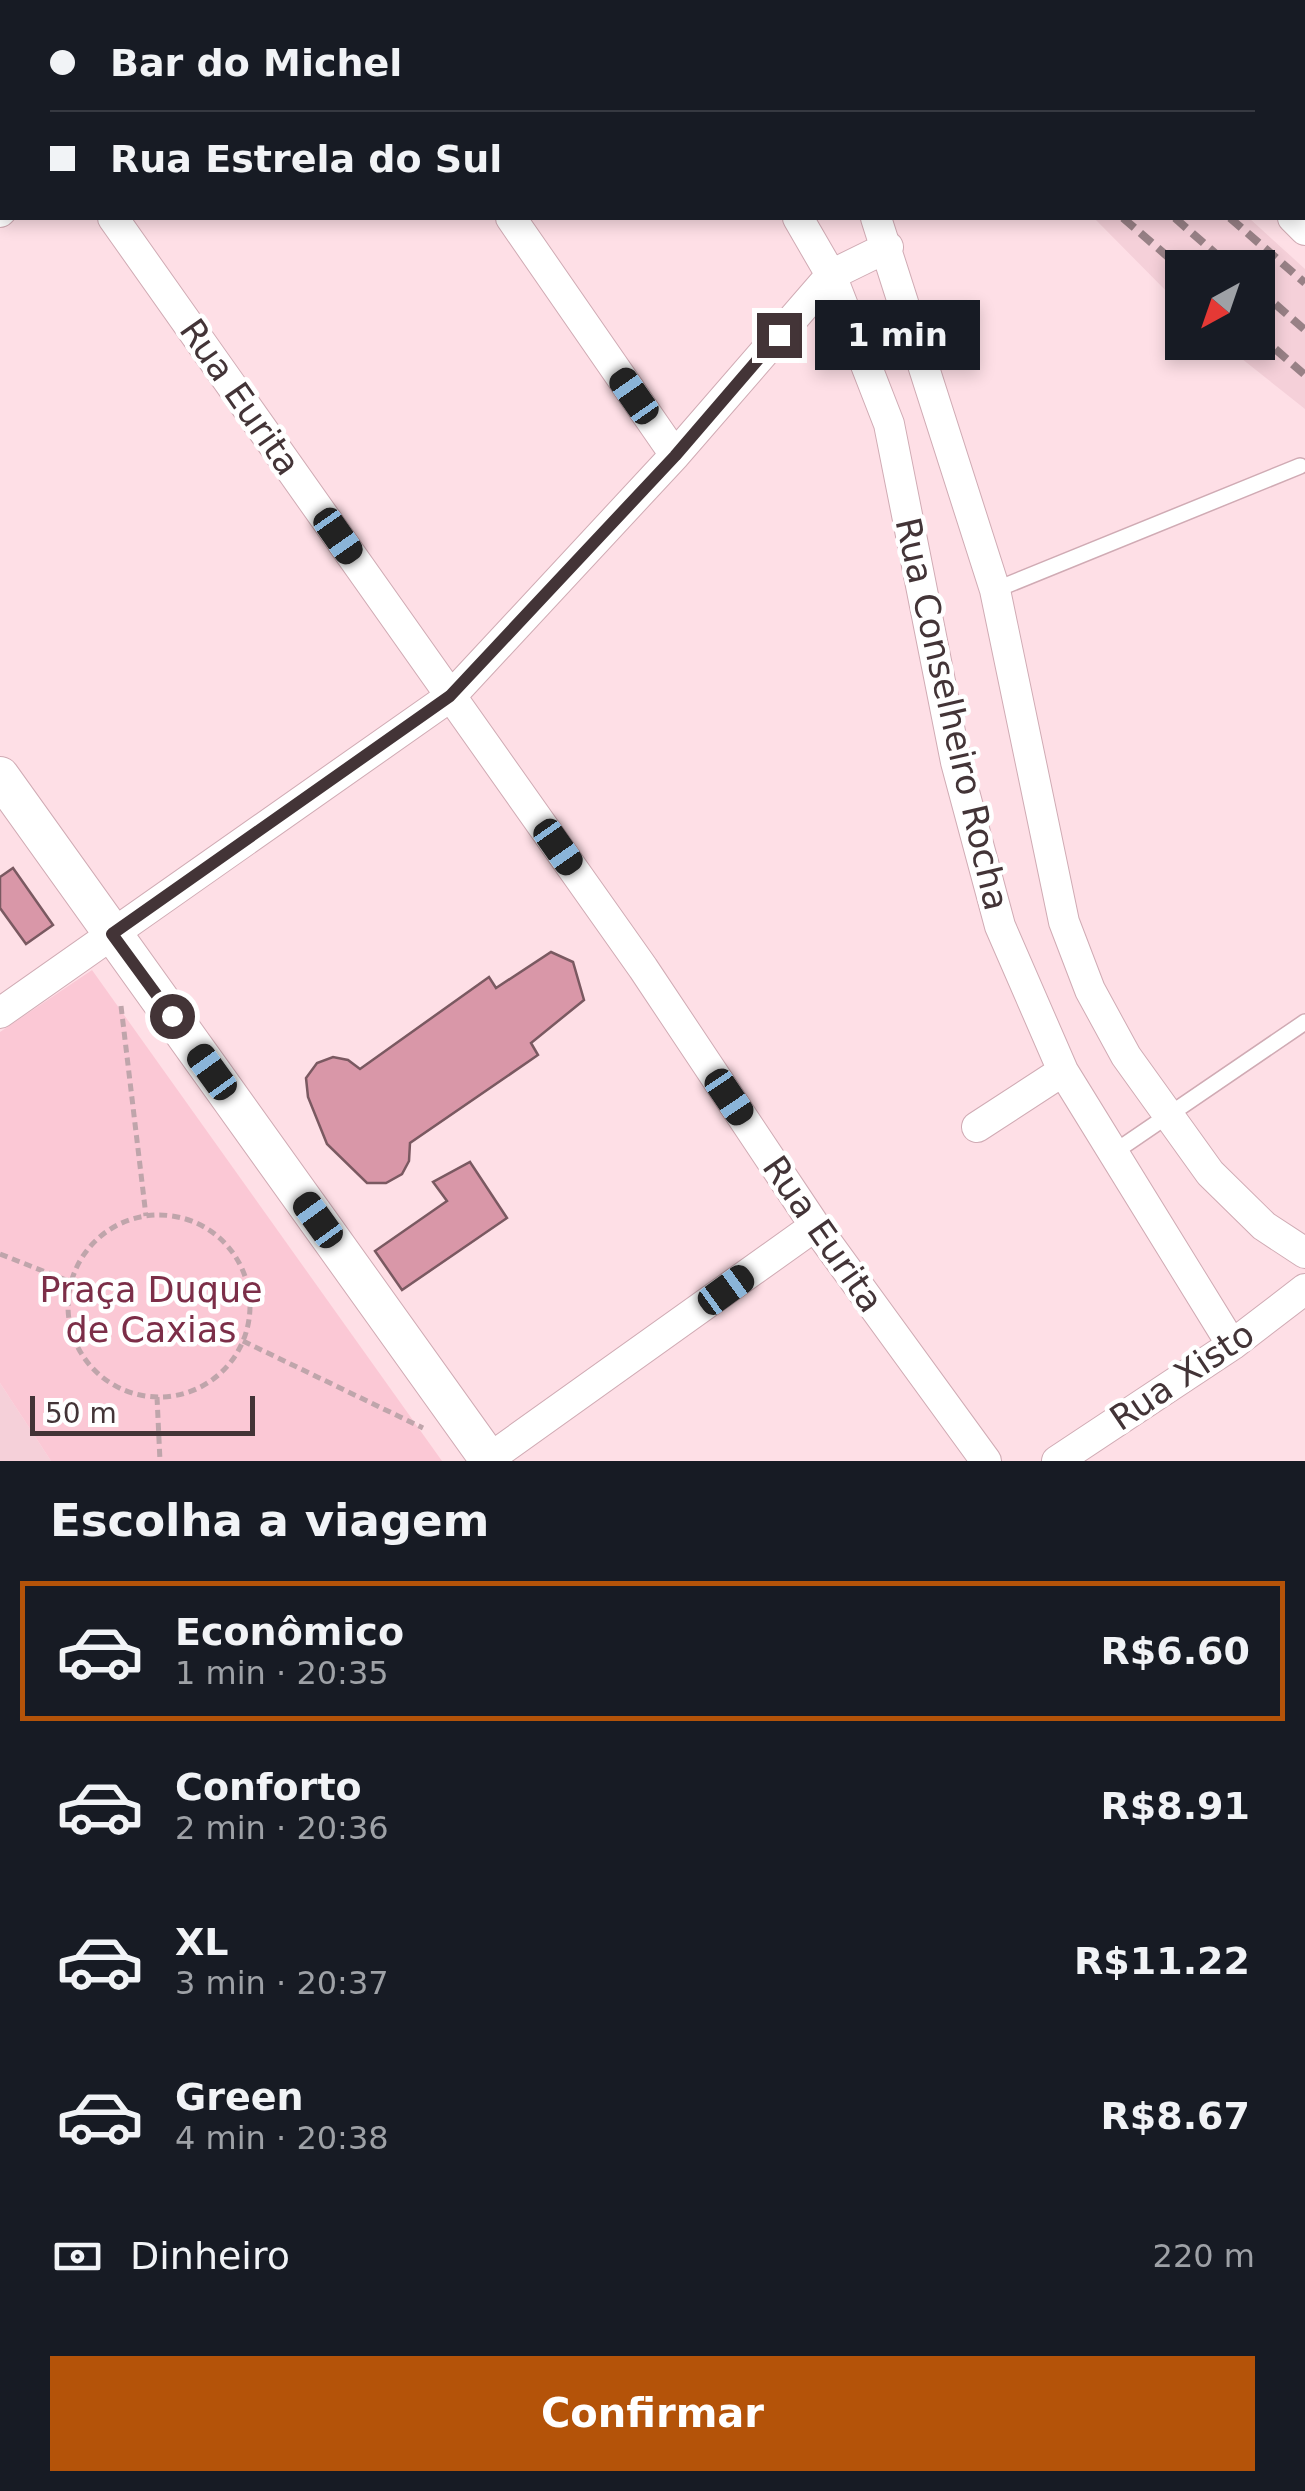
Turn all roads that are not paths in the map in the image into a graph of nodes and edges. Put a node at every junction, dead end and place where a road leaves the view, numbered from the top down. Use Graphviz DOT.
graph roads {
  1 [pos="114,220"];
  2 [pos="512,220"];
  3 [pos="799,220"];
  4 [pos="877,220"];
  5 [pos="888,247"];
  6 [pos="830,275"];
  7 [pos="675,456"];
  8 [pos="1300,466"];
  9 [pos="995,590"];
  10 [pos="450,696"];
  11 [pos="0,776"];
  12 [pos="112,934"];
  13 [pos="0,1012"];
  14 [pos="1305,1022"];
  15 [pos="1063,1071"];
  16 [pos="1170,1117"];
  17 [pos="977,1127"];
  18 [pos="1113,1153"];
  19 [pos="815,1226"];
  20 [pos="1305,1253"];
  21 [pos="1305,1289"];
  22 [pos="1232,1345"];
  23 [pos="488,1460"];
  24 [pos="986,1461"];
  25 [pos="1057,1461"];
  1 -- 10 [label="street, Rua Eurita"];
  2 -- 7 [label="street"];
  3 -- 6 [label="street, Rua Conselheiro Rocha"];
  4 -- 5 [label="street, Rua Conselheiro Rocha"];
  5 -- 6 [label="street"];
  5 -- 9 [label="street, Rua Conselheiro Rocha"];
  6 -- 7 [label="street"];
  6 -- 15 [label="street, Rua Conselheiro Rocha"];
  7 -- 10 [label="street"];
  8 -- 9 [label="lane"];
  9 -- 16 [label="street, Rua Conselheiro Rocha"];
  10 -- 12 [label="street"];
  10 -- 19 [label="street, Rua Eurita"];
  11 -- 12 [label="street"];
  12 -- 13 [label="street"];
  12 -- 23 [label="street"];
  14 -- 16 [label="lane"];
  15 -- 17 [label="street"];
  15 -- 18 [label="street, Rua Conselheiro Rocha"];
  16 -- 18 [label="lane"];
  16 -- 20 [label="street, Rua Conselheiro Rocha"];
  18 -- 22 [label="street, Rua Conselheiro Rocha"];
  19 -- 23 [label="street"];
  19 -- 24 [label="street, Rua Eurita"];
  21 -- 22 [label="street, Rua Xisto"];
  22 -- 25 [label="street, Rua Xisto"];
}
